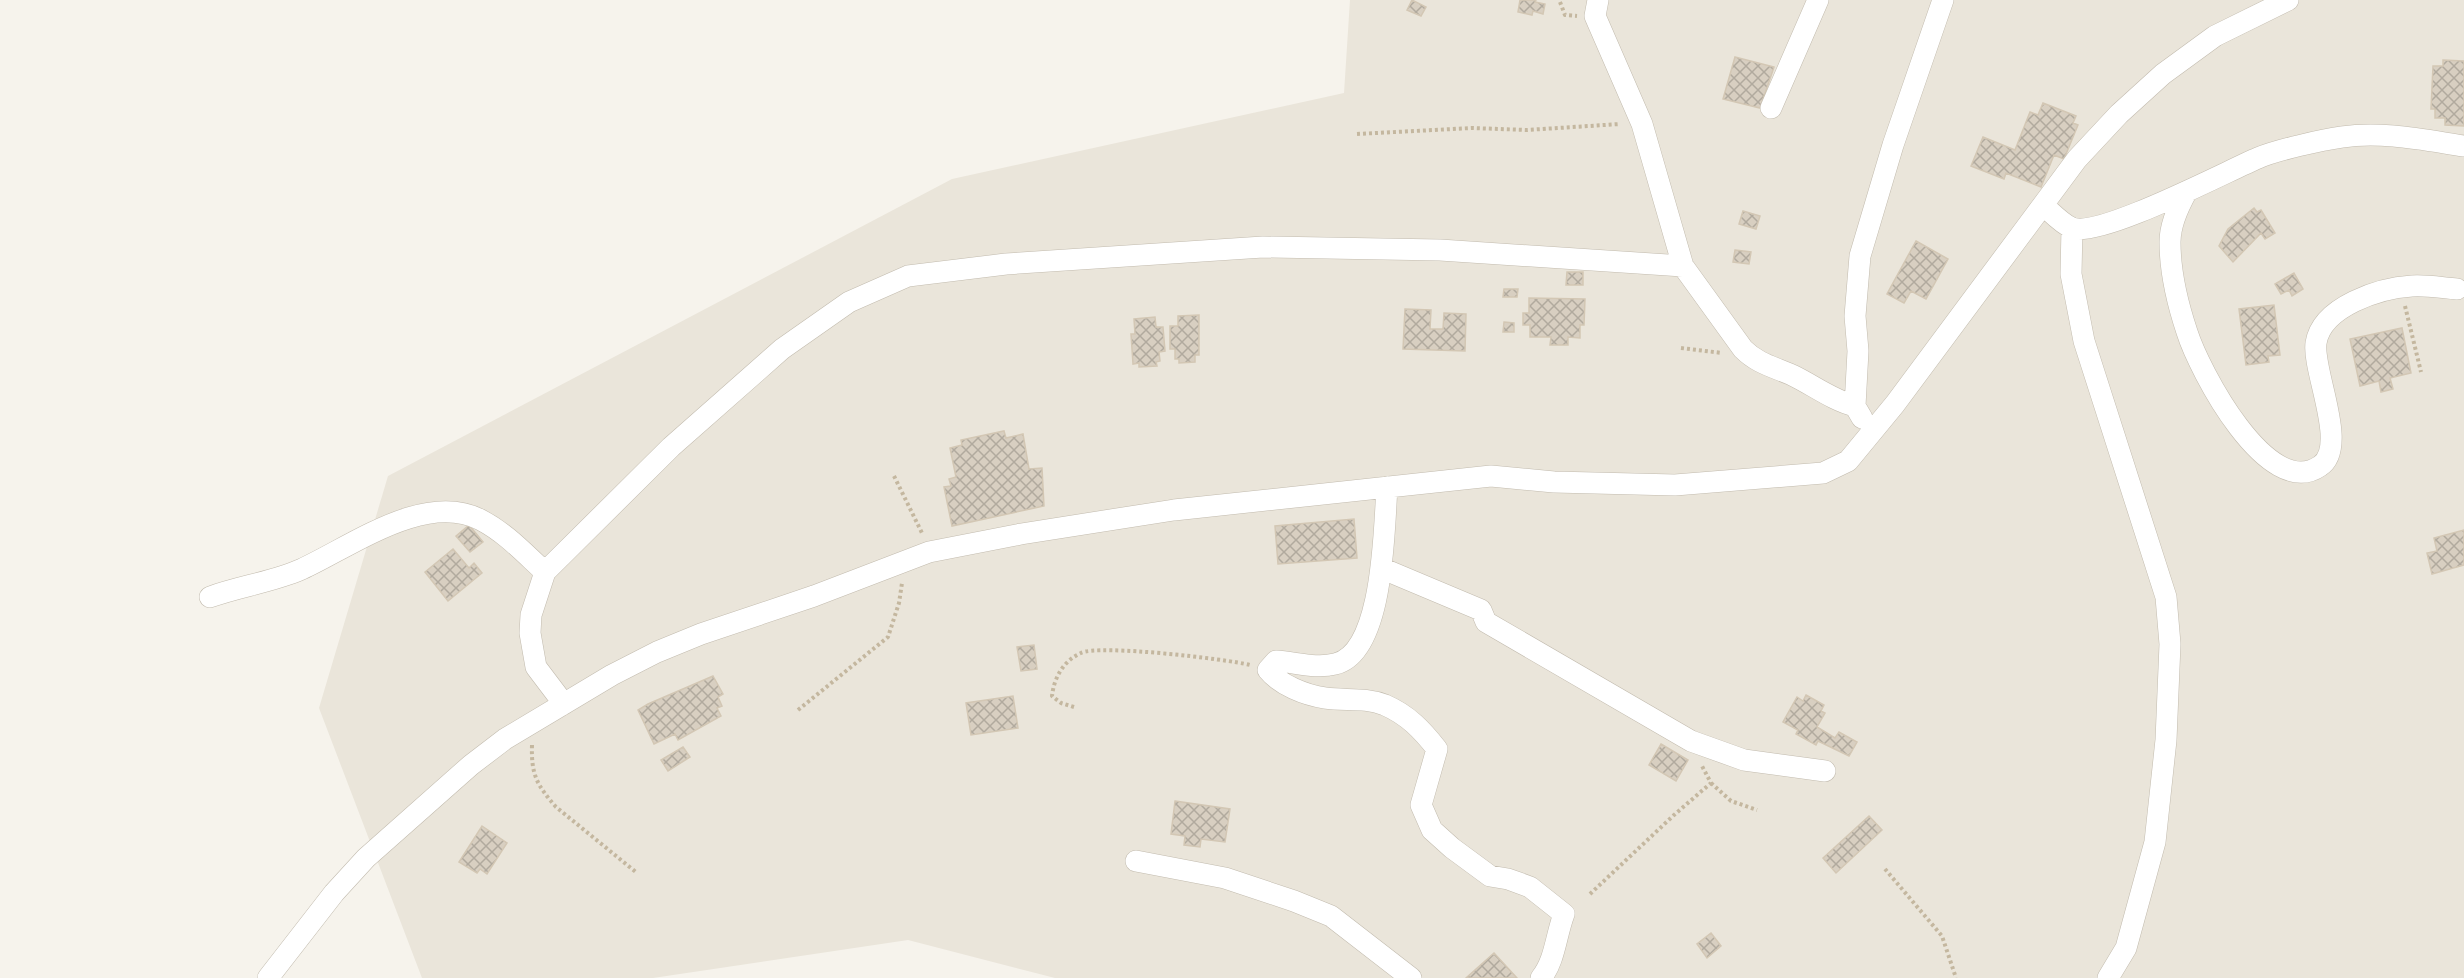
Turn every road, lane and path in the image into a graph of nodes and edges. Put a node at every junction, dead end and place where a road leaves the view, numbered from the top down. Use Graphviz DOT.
graph roads {
  1 [pos="1598,0"];
  2 [pos="1818,0"];
  3 [pos="1943,0"];
  4 [pos="2288,0"];
  5 [pos="1771,108"];
  6 [pos="1642,124"];
  7 [pos="1357,134"];
  8 [pos="2464,146"];
  9 [pos="2187,191"];
  10 [pos="2043,205"];
  11 [pos="2072,228"];
  12 [pos="1683,267"];
  13 [pos="2400,288"];
  14 [pos="2457,289"];
  15 [pos="1682,348"];
  16 [pos="1743,350"];
  17 [pos="2421,372"];
  18 [pos="1855,406"];
  19 [pos="1870,432"];
  20 [pos="894,476"];
  21 [pos="1387,487"];
  22 [pos="929,552"];
  23 [pos="898,565"];
  24 [pos="1381,568"];
  25 [pos="545,572"];
  26 [pos="210,597"];
  27 [pos="1268,670"];
  28 [pos="564,704"];
  29 [pos="1074,707"];
  30 [pos="798,710"];
  31 [pos="532,723"];
  32 [pos="1691,741"];
  33 [pos="1825,771"];
  34 [pos="1711,783"];
  35 [pos="1757,810"];
  36 [pos="1136,861"];
  37 [pos="1885,869"];
  38 [pos="637,873"];
  39 [pos="1590,894"];
  40 [pos="268,978"];
  41 [pos="1411,978"];
  42 [pos="1541,978"];
  43 [pos="1956,978"];
  44 [pos="2108,978"];
  1 -- 6 [label="street"];
  2 -- 5 [label="street"];
  3 -- 18 [label="street"];
  4 -- 10 [label="street"];
  6 -- 7 [label="path"];
  6 -- 12 [label="street"];
  8 -- 9 [label="street"];
  9 -- 11 [label="street"];
  9 -- 13 [label="street"];
  10 -- 11 [label="street"];
  10 -- 19 [label="street"];
  11 -- 44 [label="street"];
  12 -- 16 [label="street"];
  12 -- 25 [label="street"];
  13 -- 14 [label="street"];
  13 -- 17 [label="path"];
  15 -- 16 [label="path"];
  16 -- 18 [label="street"];
  18 -- 19 [label="street"];
  19 -- 21 [label="street"];
  20 -- 22 [label="path"];
  21 -- 22 [label="street"];
  21 -- 24 [label="street"];
  22 -- 23 [label="street"];
  23 -- 28 [label="street"];
  23 -- 30 [label="path"];
  24 -- 27 [label="street"];
  24 -- 32 [label="street"];
  25 -- 26 [label="street"];
  25 -- 28 [label="street"];
  27 -- 29 [label="path"];
  27 -- 42 [label="street"];
  28 -- 31 [label="street"];
  31 -- 38 [label="path"];
  31 -- 40 [label="street"];
  32 -- 33 [label="street"];
  32 -- 34 [label="path"];
  34 -- 35 [label="path"];
  34 -- 39 [label="path"];
  36 -- 41 [label="street"];
  37 -- 43 [label="path"];
}
